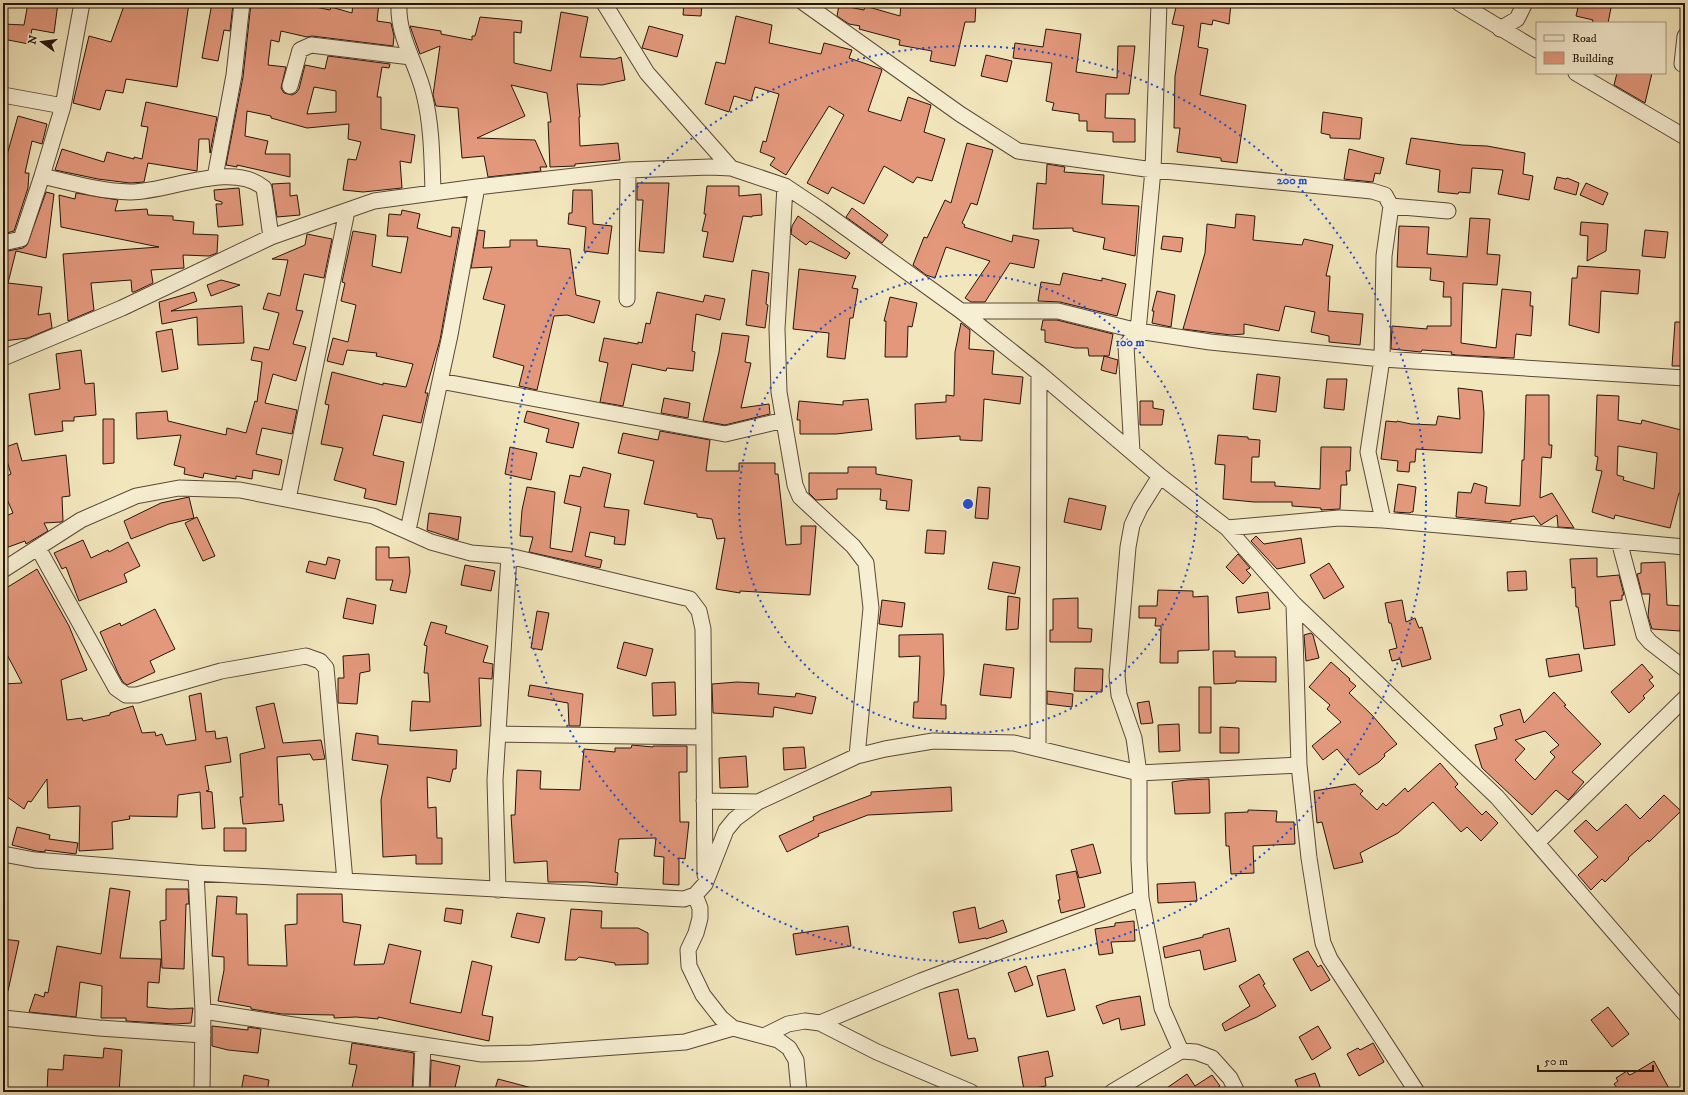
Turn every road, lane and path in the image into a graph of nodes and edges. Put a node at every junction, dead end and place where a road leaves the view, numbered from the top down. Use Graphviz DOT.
graph roads {
  1 [pos="82,3"];
  2 [pos="242,3"];
  3 [pos="399,3"];
  4 [pos="604,3"];
  5 [pos="804,3"];
  6 [pos="1159,3"];
  7 [pos="1459,3"];
  8 [pos="1525,3"];
  9 [pos="1500,29"];
  10 [pos="1685,36"];
  11 [pos="1536,49"];
  12 [pos="410,57"];
  13 [pos="1682,64"];
  14 [pos="1578,74"];
  15 [pos="290,86"];
  16 [pos="3,95"];
  17 [pos="63,106"];
  18 [pos="1685,137"];
  19 [pos="731,168"];
  20 [pos="628,170"];
  21 [pos="1153,170"];
  22 [pos="42,176"];
  23 [pos="215,177"];
  24 [pos="785,186"];
  25 [pos="477,187"];
  26 [pos="433,193"];
  27 [pos="1391,206"];
  28 [pos="1448,210"];
  29 [pos="347,211"];
  30 [pos="271,237"];
  31 [pos="3,243"];
  32 [pos="626,299"];
  33 [pos="961,311"];
  34 [pos="1138,331"];
  35 [pos="3,358"];
  36 [pos="1382,359"];
  37 [pos="1039,373"];
  38 [pos="1685,378"];
  39 [pos="440,381"];
  40 [pos="784,420"];
  41 [pos="1132,452"];
  42 [pos="1160,476"];
  43 [pos="288,499"];
  44 [pos="1383,520"];
  45 [pos="1227,528"];
  46 [pos="408,530"];
  47 [pos="1618,541"];
  48 [pos="1685,547"];
  49 [pos="38,548"];
  50 [pos="509,556"];
  51 [pos="3,570"];
  52 [pos="1294,604"];
  53 [pos="1685,669"];
  54 [pos="1685,698"];
  55 [pos="498,734"];
  56 [pos="703,737"];
  57 [pos="1038,748"];
  58 [pos="857,756"];
  59 [pos="1299,764"];
  60 [pos="1139,773"];
  61 [pos="704,801"];
  62 [pos="758,802"];
  63 [pos="1537,843"];
  64 [pos="3,854"];
  65 [pos="196,873"];
  66 [pos="345,881"];
  67 [pos="700,889"];
  68 [pos="498,890"];
  69 [pos="1141,898"];
  70 [pos="203,1010"];
  71 [pos="1685,1014"];
  72 [pos="3,1018"];
  73 [pos="820,1023"];
  74 [pos="733,1028"];
  75 [pos="203,1035"];
  76 [pos="764,1036"];
  77 [pos="423,1045"];
  78 [pos="1181,1051"];
  79 [pos="202,1092"];
  80 [pos="421,1092"];
  81 [pos="799,1092"];
  82 [pos="971,1092"];
  83 [pos="1112,1092"];
  84 [pos="1236,1092"];
  85 [pos="1417,1092"];
  1 -- 17 [label="street"];
  2 -- 23 [label="street"];
  3 -- 12 [label="street"];
  4 -- 19 [label="street"];
  5 -- 21 [label="street"];
  6 -- 21 [label="street"];
  7 -- 9 [label="street"];
  8 -- 9 [label="street"];
  9 -- 11 [label="street"];
  10 -- 13 [label="street"];
  12 -- 15 [label="street"];
  12 -- 26 [label="street"];
  14 -- 18 [label="street"];
  16 -- 17 [label="street"];
  17 -- 22 [label="street"];
  19 -- 20 [label="street"];
  19 -- 24 [label="street"];
  20 -- 25 [label="street"];
  20 -- 32 [label="street"];
  21 -- 27 [label="street"];
  21 -- 34 [label="street"];
  22 -- 23 [label="street"];
  22 -- 31 [label="street"];
  23 -- 30 [label="street"];
  24 -- 33 [label="street"];
  24 -- 40 [label="street"];
  25 -- 26 [label="street"];
  25 -- 39 [label="street"];
  26 -- 29 [label="street"];
  27 -- 28 [label="street"];
  27 -- 36 [label="street"];
  29 -- 30 [label="street"];
  29 -- 43 [label="street"];
  30 -- 35 [label="street"];
  33 -- 34 [label="street"];
  33 -- 37 [label="street"];
  34 -- 36 [label="street"];
  34 -- 41 [label="street"];
  36 -- 38 [label="street"];
  36 -- 44 [label="street"];
  37 -- 41 [label="street"];
  37 -- 57 [label="street"];
  39 -- 40 [label="street"];
  39 -- 46 [label="street"];
  40 -- 58 [label="street"];
  41 -- 42 [label="street"];
  42 -- 45 [label="street"];
  42 -- 60 [label="street"];
  43 -- 46 [label="street"];
  43 -- 49 [label="street"];
  44 -- 45 [label="street"];
  44 -- 47 [label="street"];
  45 -- 52 [label="street"];
  46 -- 50 [label="street"];
  47 -- 48 [label="street"];
  47 -- 53 [label="street"];
  49 -- 51 [label="street"];
  49 -- 66 [label="street"];
  50 -- 55 [label="street"];
  50 -- 56 [label="street"];
  52 -- 59 [label="street"];
  52 -- 63 [label="street"];
  54 -- 63 [label="street"];
  55 -- 56 [label="street"];
  55 -- 68 [label="street"];
  56 -- 61 [label="street"];
  57 -- 58 [label="street"];
  57 -- 60 [label="street"];
  58 -- 62 [label="street"];
  59 -- 60 [label="street"];
  59 -- 85 [label="street"];
  60 -- 69 [label="street"];
  61 -- 62 [label="street"];
  61 -- 67 [label="street"];
  62 -- 67 [label="street"];
  63 -- 71 [label="street"];
  64 -- 65 [label="street"];
  65 -- 66 [label="street"];
  65 -- 70 [label="street"];
  66 -- 68 [label="street"];
  67 -- 68 [label="street"];
  67 -- 74 [label="street"];
  69 -- 73 [label="street"];
  69 -- 78 [label="street"];
  70 -- 75 [label="street"];
  70 -- 77 [label="street"];
  72 -- 75 [label="street"];
  73 -- 76 [label="street"];
  73 -- 82 [label="street"];
  74 -- 76 [label="street"];
  74 -- 77 [label="street"];
  75 -- 79 [label="street"];
  76 -- 81 [label="street"];
  77 -- 80 [label="street"];
  78 -- 83 [label="street"];
  78 -- 84 [label="street"];
}
